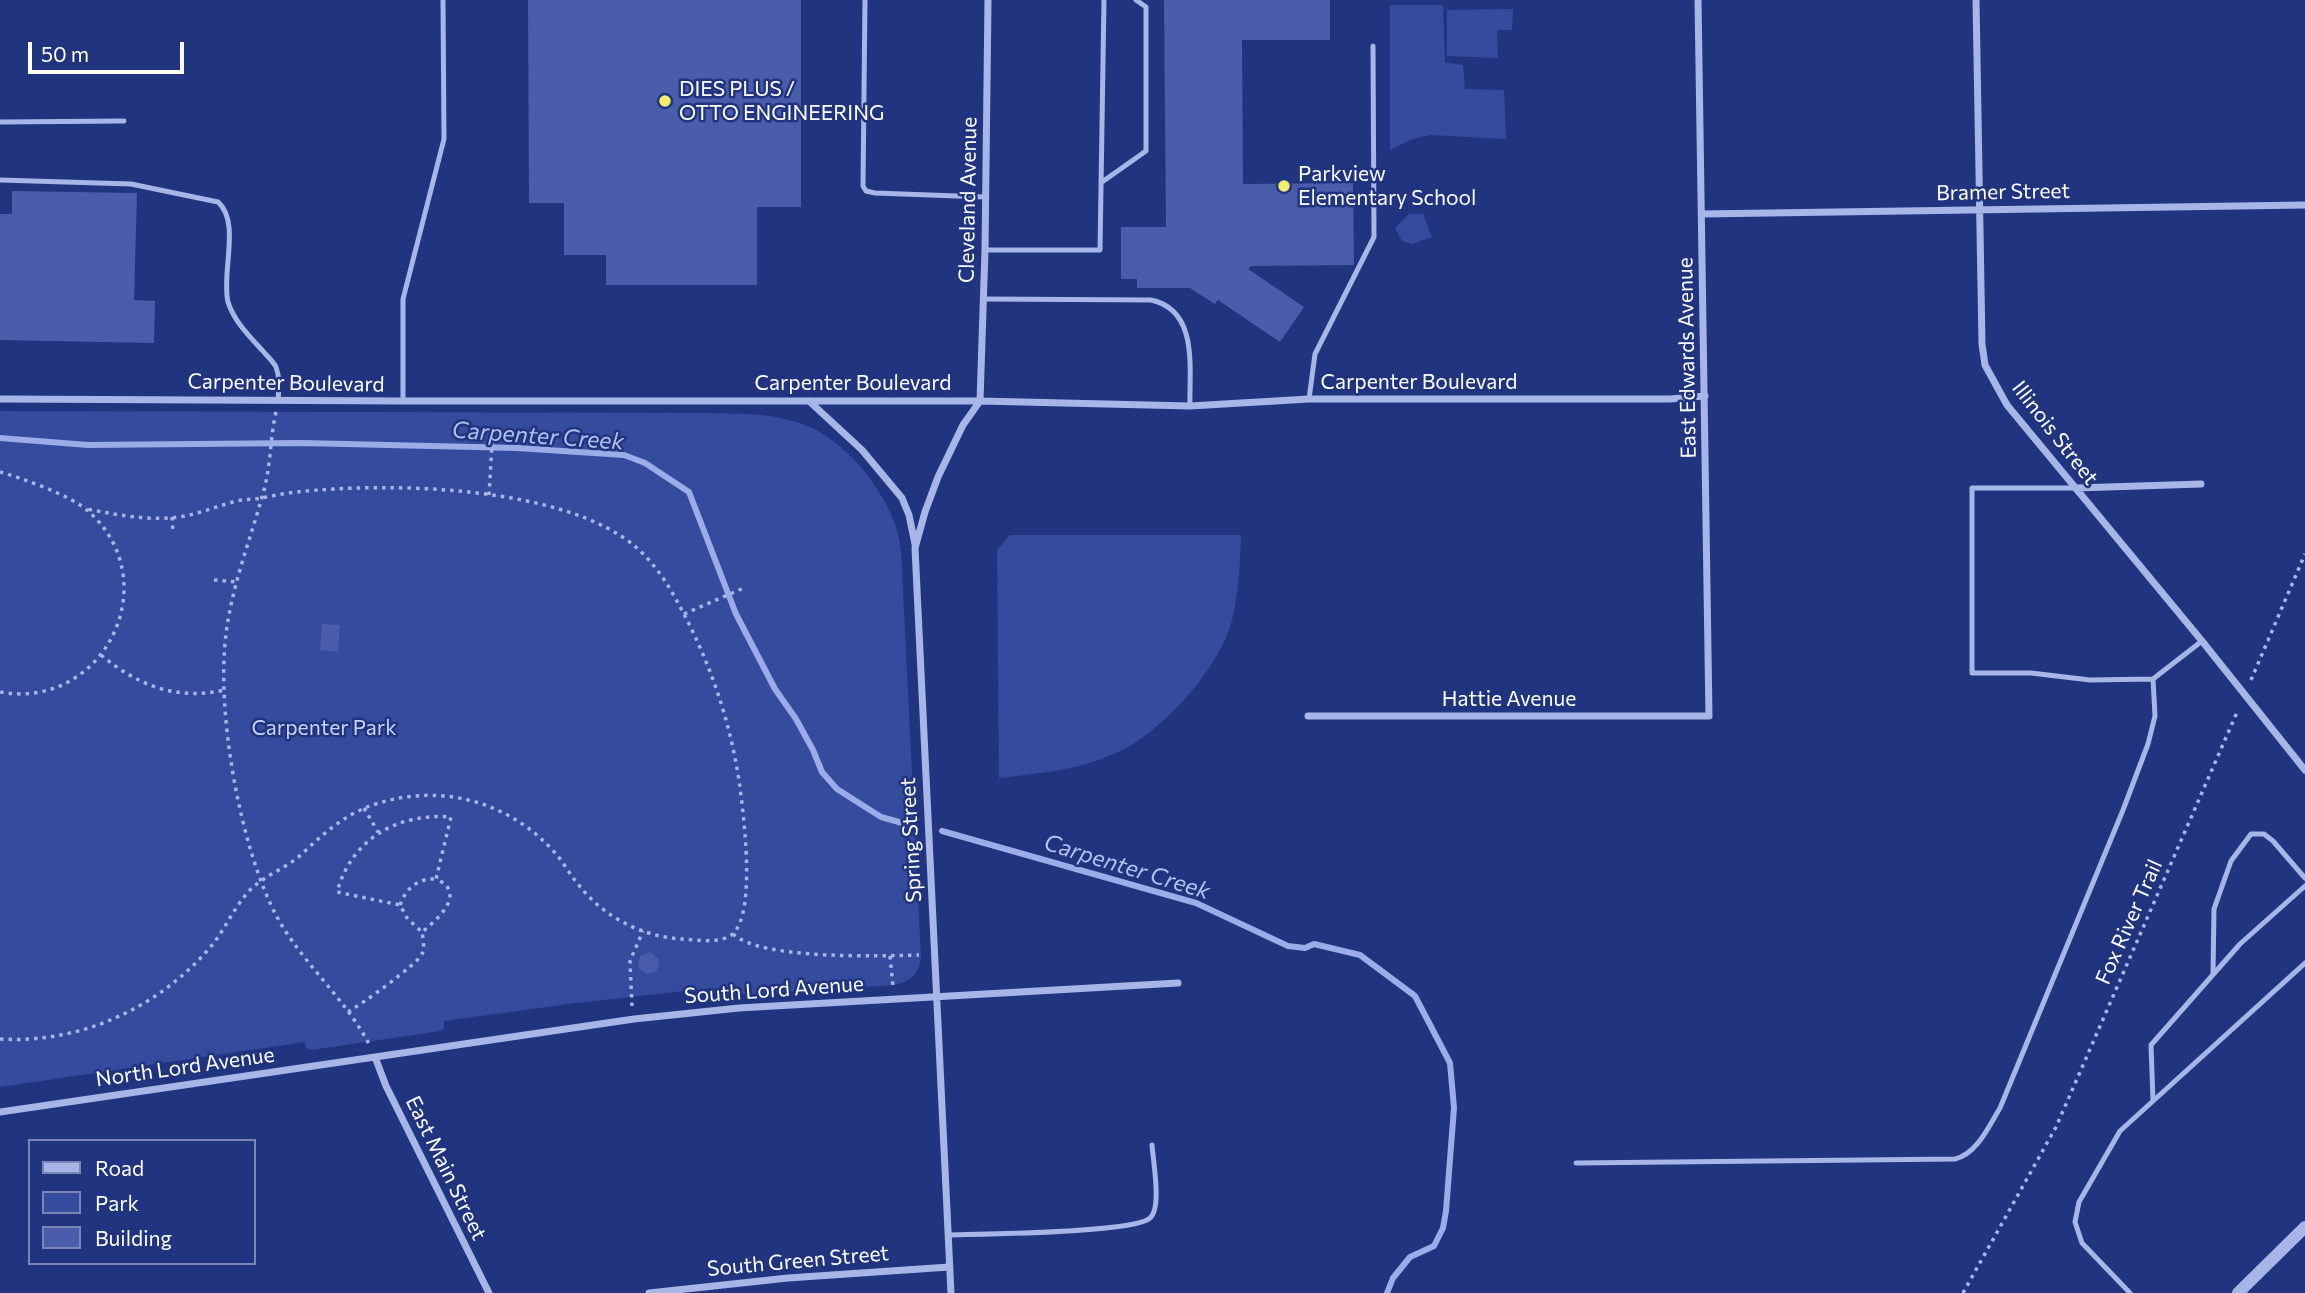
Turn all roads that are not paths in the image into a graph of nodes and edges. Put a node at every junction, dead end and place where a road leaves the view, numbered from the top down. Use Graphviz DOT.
graph roads {
  1 [pos="443,0"];
  2 [pos="865,0"];
  3 [pos="989,0"];
  4 [pos="1104,0"];
  5 [pos="1136,0"];
  6 [pos="1698,0"];
  7 [pos="1976,0"];
  8 [pos="1373,46"];
  9 [pos="124,121"];
  10 [pos="0,122"];
  11 [pos="0,180"];
  12 [pos="1101,182"];
  13 [pos="985,197"];
  14 [pos="2305,205"];
  15 [pos="1980,209"];
  16 [pos="1702,214"];
  17 [pos="985,250"];
  18 [pos="984,299"];
  19 [pos="1704,396"];
  20 [pos="0,398"];
  21 [pos="1309,399"];
  22 [pos="278,400"];
  23 [pos="403,401"];
  24 [pos="809,401"];
  25 [pos="980,401"];
  26 [pos="1190,406"];
  27 [pos="2201,484"];
  28 [pos="2076,488"];
  29 [pos="915,548"];
  30 [pos="2202,641"];
  31 [pos="2153,679"];
  32 [pos="1308,716"];
  33 [pos="1709,716"];
  34 [pos="2305,770"];
  35 [pos="2305,878"];
  36 [pos="2305,886"];
  37 [pos="2305,963"];
  38 [pos="2213,974"];
  39 [pos="1178,982"];
  40 [pos="936,997"];
  41 [pos="375,1057"];
  42 [pos="2153,1101"];
  43 [pos="0,1112"];
  44 [pos="1152,1145"];
  45 [pos="1576,1163"];
  46 [pos="2305,1227"];
  47 [pos="948,1235"];
  48 [pos="950,1267"];
  49 [pos="489,1293"];
  50 [pos="649,1293"];
  51 [pos="951,1293"];
  52 [pos="2130,1293"];
  53 [pos="2238,1293"];
  1 -- 23 [label="lane"];
  2 -- 13 [label="lane"];
  3 -- 13 [label="street, Cleveland Avenue"];
  4 -- 12 [label="lane"];
  5 -- 12 [label="lane"];
  6 -- 16 [label="street, East Edwards Avenue"];
  7 -- 15 [label="street, Illinois Street"];
  8 -- 21 [label="lane"];
  9 -- 10 [label="lane"];
  11 -- 22 [label="lane"];
  12 -- 17 [label="lane"];
  13 -- 17 [label="street, Cleveland Avenue"];
  14 -- 15 [label="street, Bramer Street"];
  15 -- 16 [label="street, Bramer Street"];
  15 -- 28 [label="street, Illinois Street"];
  16 -- 19 [label="street, East Edwards Avenue"];
  17 -- 18 [label="street, Cleveland Avenue"];
  18 -- 25 [label="street, Cleveland Avenue"];
  18 -- 26 [label="lane"];
  19 -- 21 [label="street, Carpenter Boulevard"];
  19 -- 33 [label="street, East Edwards Avenue"];
  20 -- 22 [label="street, Carpenter Boulevard"];
  21 -- 26 [label="street, Carpenter Boulevard"];
  22 -- 23 [label="street, Carpenter Boulevard"];
  23 -- 24 [label="street, Carpenter Boulevard"];
  24 -- 25 [label="street, Carpenter Boulevard"];
  24 -- 29 [label="street"];
  25 -- 26 [label="street, Carpenter Boulevard"];
  25 -- 29 [label="street, Spring Street"];
  27 -- 28 [label="street"];
  28 -- 30 [label="street, Illinois Street"];
  28 -- 31 [label="lane"];
  29 -- 40 [label="street, Spring Street"];
  30 -- 31 [label="lane"];
  30 -- 34 [label="street, Illinois Street"];
  31 -- 45 [label="lane"];
  32 -- 33 [label="street, Hattie Avenue"];
  35 -- 38 [label="lane"];
  36 -- 38 [label="lane"];
  37 -- 42 [label="lane"];
  38 -- 42 [label="lane"];
  39 -- 40 [label="street, South Lord Avenue"];
  40 -- 41 [label="street, South Lord Avenue"];
  40 -- 47 [label="street, Spring Street"];
  41 -- 43 [label="street, North Lord Avenue"];
  41 -- 49 [label="street, East Main Street"];
  42 -- 52 [label="lane"];
  44 -- 47 [label="lane"];
  46 -- 53 [label="street"];
  47 -- 48 [label="street, Spring Street"];
  48 -- 50 [label="street, South Green Street"];
  48 -- 51 [label="street, Spring Street"];
}
